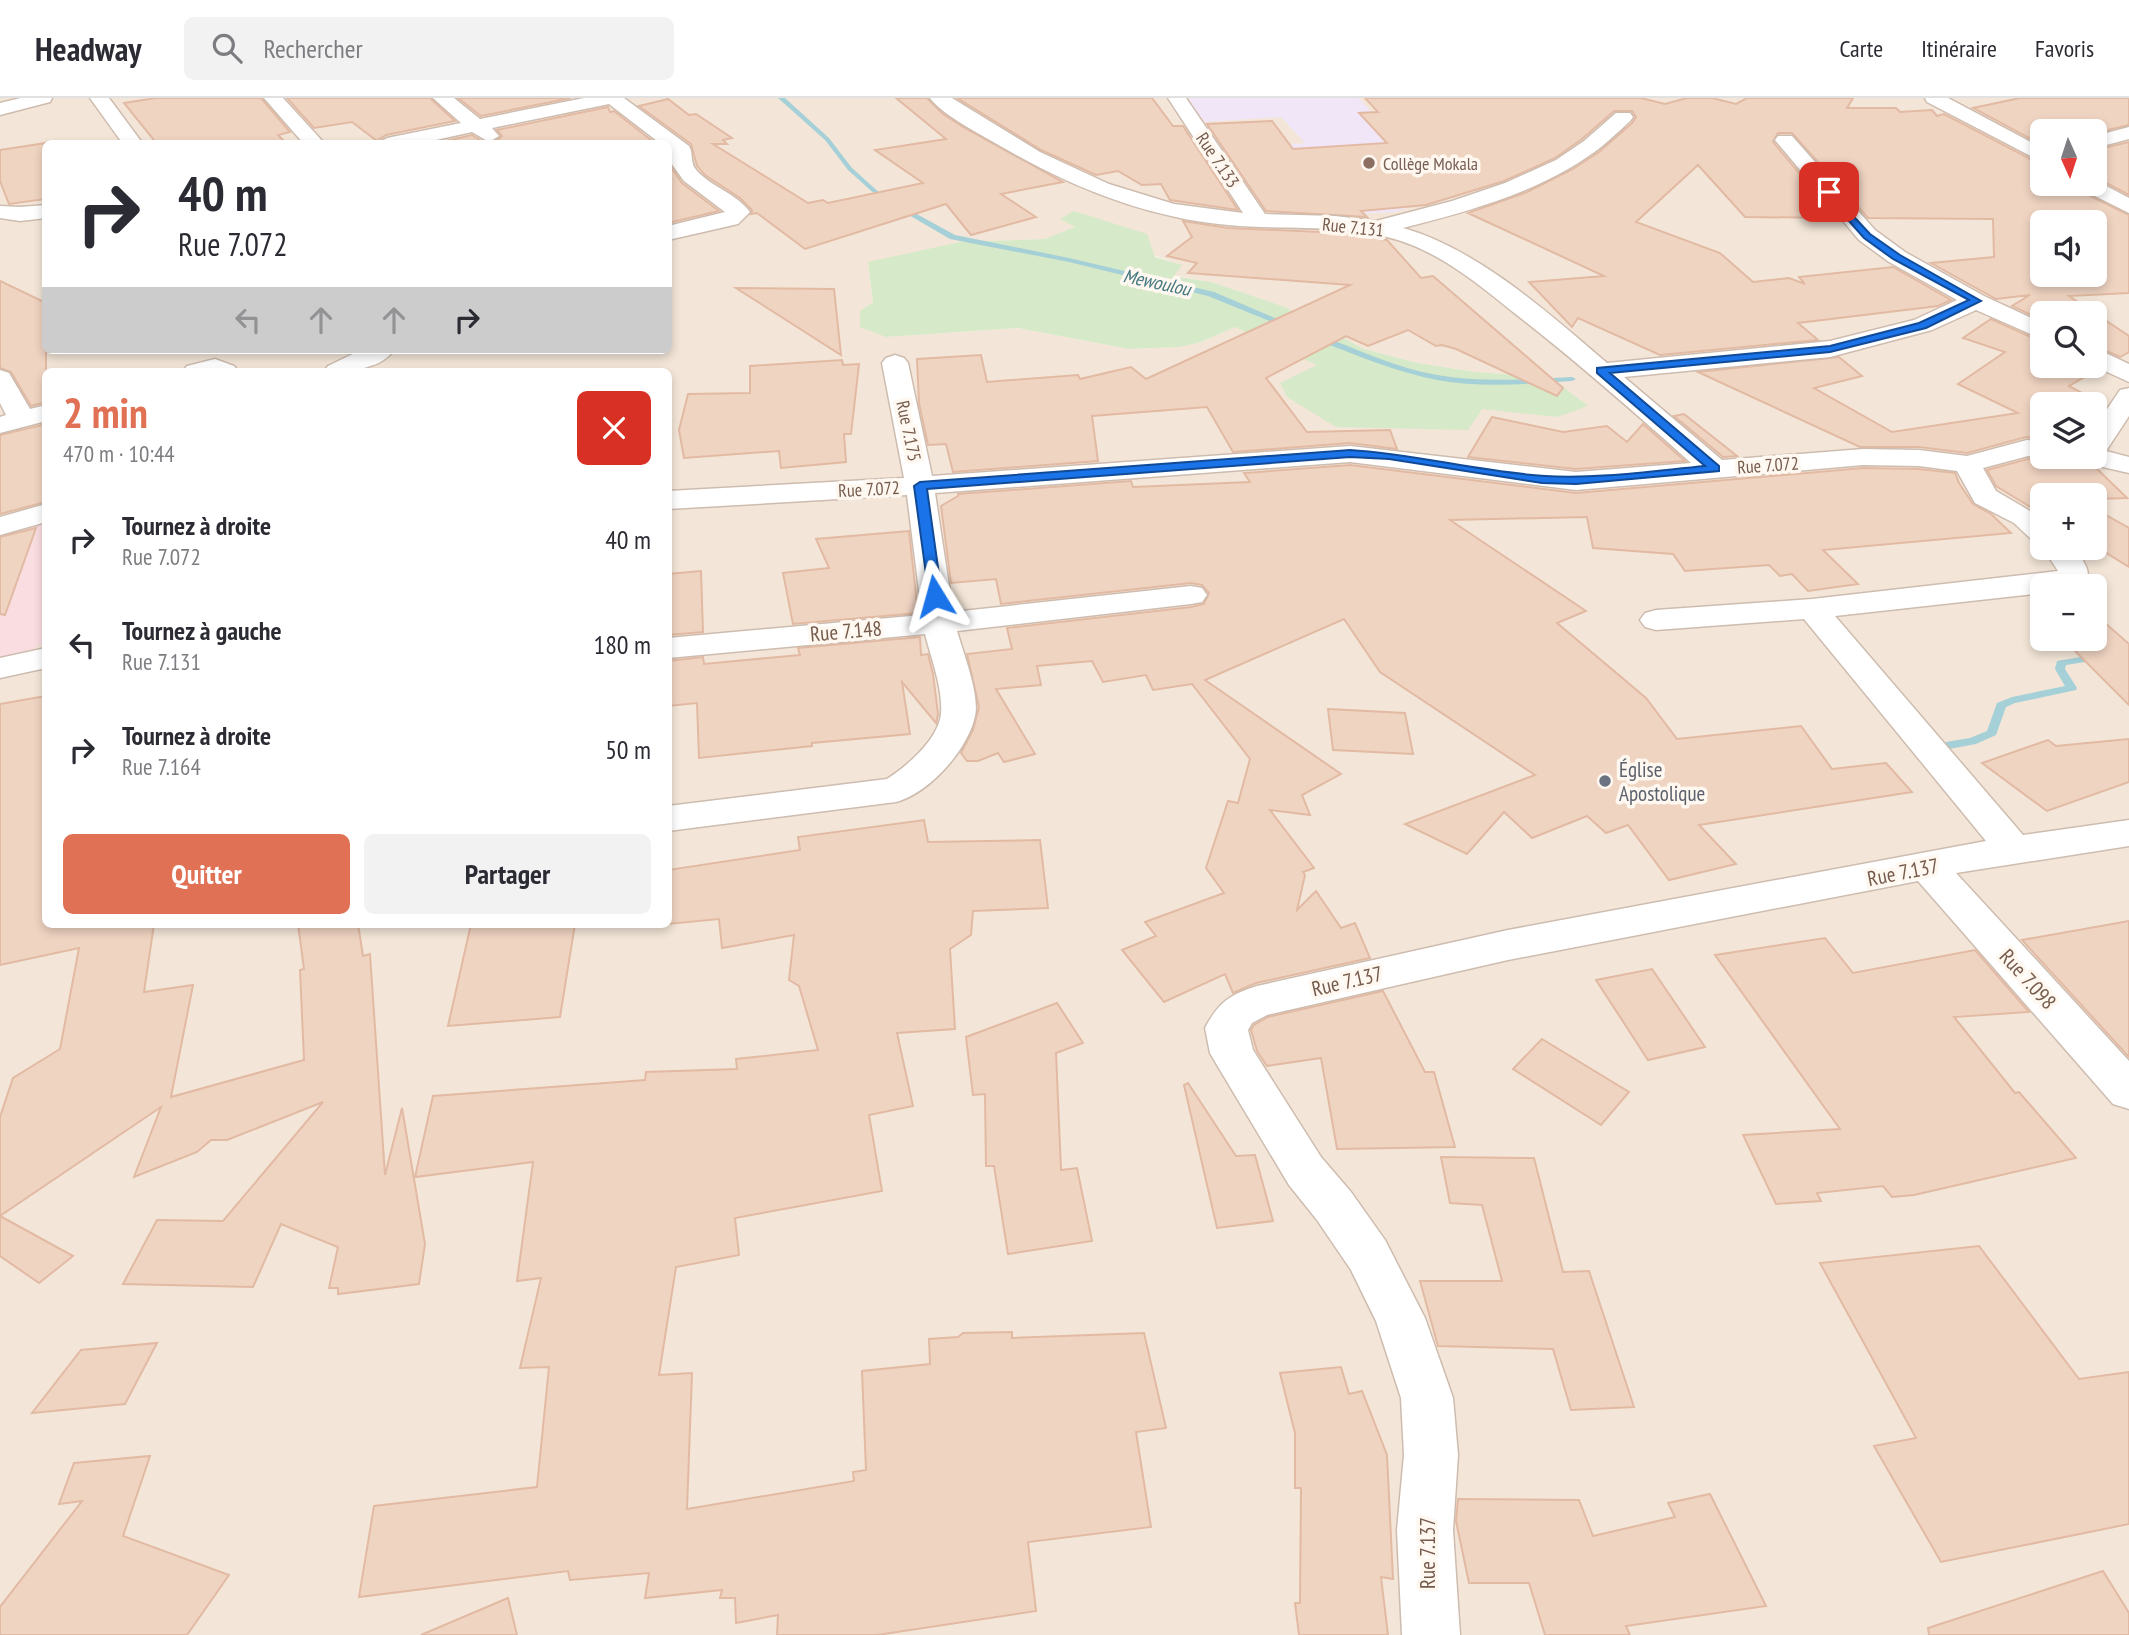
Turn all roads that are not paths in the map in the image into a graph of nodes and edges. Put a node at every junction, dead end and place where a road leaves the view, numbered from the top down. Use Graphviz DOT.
graph roads {
  1 [pos="43,98"];
  2 [pos="99,98"];
  3 [pos="273,98"];
  4 [pos="442,98"];
  5 [pos="612,98"];
  6 [pos="939,98"];
  7 [pos="1177,98"];
  8 [pos="1934,98"];
  9 [pos="0,110"];
  10 [pos="1623,117"];
  11 [pos="478,126"];
  12 [pos="2129,133"];
  13 [pos="2107,139"];
  14 [pos="130,140"];
  15 [pos="311,140"];
  16 [pos="407,140"];
  17 [pos="494,140"];
  18 [pos="669,140"];
  19 [pos="1785,140"];
  20 [pos="672,143"];
  21 [pos="2030,150"];
  22 [pos="2107,195"];
  23 [pos="2129,207"];
  24 [pos="0,212"];
  25 [pos="42,212"];
  26 [pos="1259,221"];
  27 [pos="1377,228"];
  28 [pos="672,232"];
  29 [pos="1976,301"];
  30 [pos="2030,326"];
  31 [pos="373,354"];
  32 [pos="2107,362"];
  33 [pos="895,363"];
  34 [pos="343,368"];
  35 [pos="1601,371"];
  36 [pos="2129,374"];
  37 [pos="0,377"];
  38 [pos="2129,396"];
  39 [pos="23,419"];
  40 [pos="2107,429"];
  41 [pos="2030,448"];
  42 [pos="2107,460"];
  43 [pos="1967,464"];
  44 [pos="2129,465"];
  45 [pos="1715,469"];
  46 [pos="920,486"];
  47 [pos="672,500"];
  48 [pos="42,514"];
  49 [pos="2030,522"];
  50 [pos="0,526"];
  51 [pos="2067,560"];
  52 [pos="1191,595"];
  53 [pos="1812,609"];
  54 [pos="1656,620"];
  55 [pos="939,623"];
  56 [pos="672,648"];
  57 [pos="42,659"];
  58 [pos="0,668"];
  59 [pos="672,818"];
  60 [pos="2129,833"];
  61 [pos="2014,849"];
  62 [pos="1928,867"];
  63 [pos="2129,1091"];
  64 [pos="1431,1635"];
  1 -- 9 [label="street"];
  2 -- 14 [label="street"];
  3 -- 15 [label="street"];
  4 -- 11 [label="street"];
  5 -- 11 [label="street"];
  5 -- 18 [label="street"];
  6 -- 26 [label="street, Rue 7.131"];
  7 -- 26 [label="street, Rue 7.133"];
  8 -- 21 [label="street"];
  10 -- 27 [label="street"];
  11 -- 16 [label="street"];
  11 -- 17 [label="street"];
  12 -- 13 [label="street"];
  19 -- 29 [label="street"];
  20 -- 28 [label="street"];
  22 -- 23 [label="street"];
  24 -- 25 [label="street"];
  26 -- 27 [label="street, Rue 7.131"];
  27 -- 35 [label="street, Rue 7.131"];
  29 -- 30 [label="street"];
  29 -- 35 [label="street"];
  31 -- 34 [label="street"];
  32 -- 36 [label="street"];
  33 -- 46 [label="street, Rue 7.175"];
  35 -- 45 [label="street, Rue 7.131"];
  37 -- 39 [label="street"];
  38 -- 40 [label="street"];
  41 -- 43 [label="street"];
  42 -- 44 [label="street"];
  43 -- 45 [label="street, Rue 7.072"];
  43 -- 49 [label="street"];
  45 -- 46 [label="street, Rue 7.072"];
  46 -- 47 [label="street, Rue 7.072"];
  46 -- 55 [label="street, Rue 7.175"];
  48 -- 50 [label="street"];
  51 -- 53 [label="street"];
  52 -- 55 [label="street, Rue 7.148"];
  53 -- 54 [label="street"];
  53 -- 61 [label="street"];
  55 -- 56 [label="street, Rue 7.148"];
  55 -- 59 [label="street, Rue 7.175"];
  57 -- 58 [label="street"];
  60 -- 61 [label="street, Rue 7.137"];
  61 -- 62 [label="street, Rue 7.137"];
  62 -- 63 [label="street, Rue 7.098"];
  62 -- 64 [label="street, Rue 7.137"];
}
